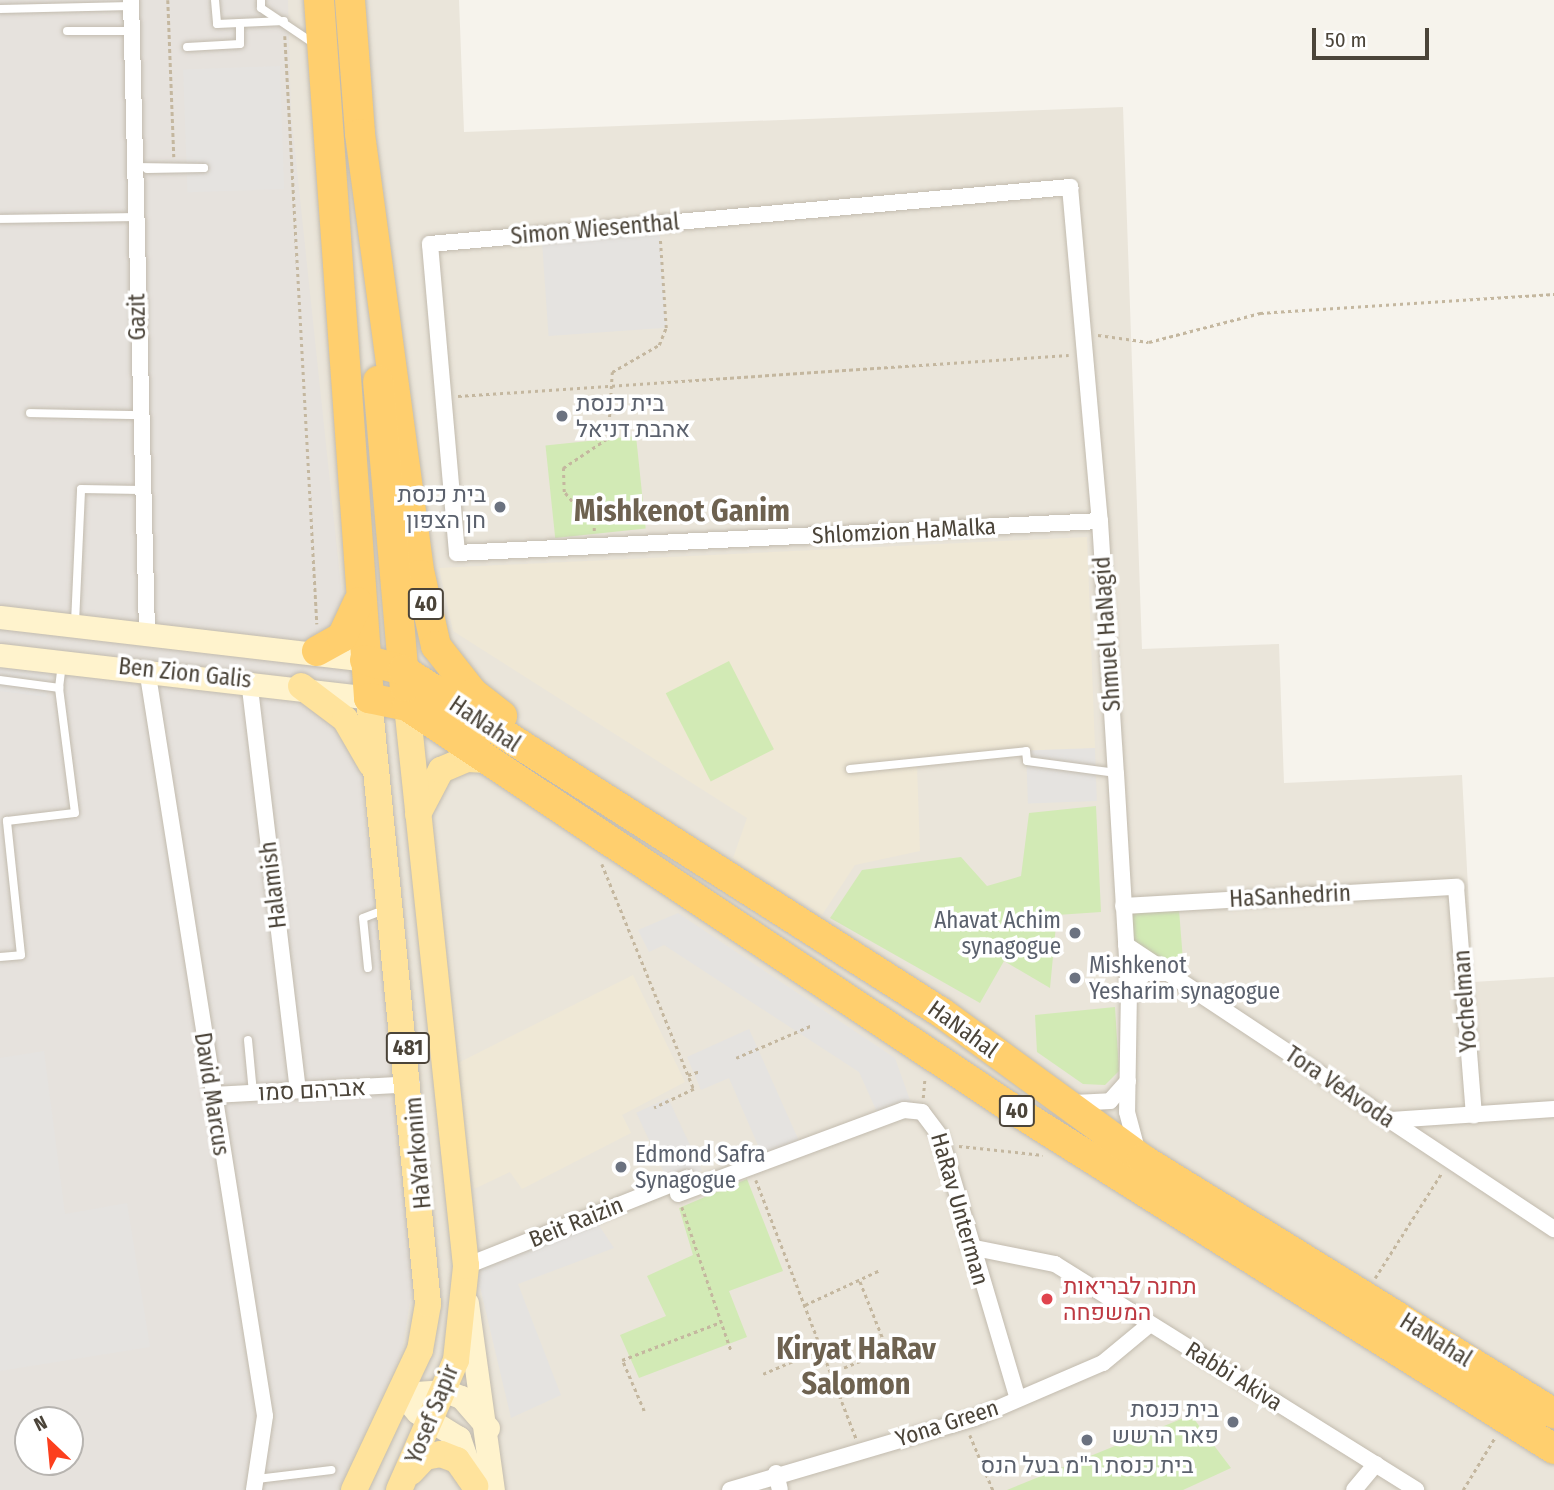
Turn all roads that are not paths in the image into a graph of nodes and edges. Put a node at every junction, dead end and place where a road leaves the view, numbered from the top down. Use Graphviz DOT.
graph roads {
  1 [pos="215,0"];
  2 [pos="261,0"];
  3 [pos="319,0"];
  4 [pos="350,0"];
  5 [pos="131,3"];
  6 [pos="0,9"];
  7 [pos="284,21"];
  8 [pos="240,23"];
  9 [pos="67,31"];
  10 [pos="131,31"];
  11 [pos="187,47"];
  12 [pos="322,52"];
  13 [pos="134,167"];
  14 [pos="1070,187"];
  15 [pos="135,217"];
  16 [pos="0,219"];
  17 [pos="372,227"];
  18 [pos="30,413"];
  19 [pos="139,415"];
  20 [pos="141,491"];
  21 [pos="1100,521"];
  22 [pos="457,554"];
  23 [pos="359,591"];
  24 [pos="0,617"];
  25 [pos="75,626"];
  26 [pos="147,633"];
  27 [pos="317,651"];
  28 [pos="0,654"];
  29 [pos="62,660"];
  30 [pos="365,660"];
  31 [pos="158,670"];
  32 [pos="403,670"];
  33 [pos="0,680"];
  34 [pos="249,680"];
  35 [pos="302,686"];
  36 [pos="59,688"];
  37 [pos="369,698"];
  38 [pos="407,706"];
  39 [pos="488,760"];
  40 [pos="850,769"];
  41 [pos="1116,773"];
  42 [pos="377,778"];
  43 [pos="417,823"];
  44 [pos="697,857"];
  45 [pos="1456,887"];
  46 [pos="1124,906"];
  47 [pos="393,907"];
  48 [pos="1126,945"];
  49 [pos="0,957"];
  50 [pos="368,968"];
  51 [pos="1168,973"];
  52 [pos="1129,989"];
  53 [pos="247,1040"];
  54 [pos="1128,1081"];
  55 [pos="412,1084"];
  56 [pos="298,1090"];
  57 [pos="253,1093"];
  58 [pos="212,1095"];
  59 [pos="1058,1099"];
  60 [pos="1554,1109"];
  61 [pos="1474,1115"];
  62 [pos="1391,1120"];
  63 [pos="1142,1159"];
  64 [pos="687,1178"];
  65 [pos="678,1194"];
  66 [pos="1554,1229"];
  67 [pos="970,1247"];
  68 [pos="466,1266"];
  69 [pos="466,1294"];
  70 [pos="1150,1324"];
  71 [pos="445,1391"];
  72 [pos="402,1394"];
  73 [pos="1018,1399"];
  74 [pos="1554,1413"];
  75 [pos="432,1423"];
  76 [pos="488,1428"];
  77 [pos="1554,1449"];
  78 [pos="1376,1464"];
  79 [pos="331,1471"];
  80 [pos="776,1473"];
  81 [pos="402,1484"];
  82 [pos="256,1485"];
  83 [pos="481,1489"];
  84 [pos="354,1490"];
  85 [pos="730,1490"];
  86 [pos="780,1490"];
  87 [pos="1354,1490"];
  88 [pos="1416,1490"];
  1 -- 8 [label="lane"];
  2 -- 7 [label="lane"];
  3 -- 12 [label="highway"];
  4 -- 17 [label="highway, 40"];
  5 -- 6 [label="lane"];
  5 -- 10 [label="street, Gazit"];
  7 -- 8 [label="lane"];
  7 -- 12 [label="lane"];
  8 -- 11 [label="lane"];
  9 -- 10 [label="lane"];
  10 -- 13 [label="street, Gazit"];
  12 -- 23 [label="highway"];
  13 -- 13 [label="lane"];
  13 -- 15 [label="street, Gazit"];
  14 -- 21 [label="street, Shmuel HaNagid"];
  14 -- 22 [label="street, Simon Wiesenthal"];
  15 -- 16 [label="lane"];
  15 -- 19 [label="street, Gazit"];
  17 -- 32 [label="highway, 40"];
  17 -- 44 [label="highway, 40"];
  18 -- 19 [label="lane"];
  19 -- 20 [label="street, Gazit"];
  20 -- 25 [label="lane"];
  20 -- 26 [label="street, Gazit"];
  21 -- 22 [label="street, Shlomzion HaMalka"];
  21 -- 41 [label="street, Shmuel HaNagid"];
  23 -- 27 [label="highway"];
  23 -- 30 [label="highway"];
  24 -- 25 [label="street, Ben Zion Galis"];
  25 -- 26 [label="street, Ben Zion Galis"];
  26 -- 27 [label="street, Ben Zion Galis"];
  27 -- 30 [label="street, Ben Zion Galis"];
  28 -- 29 [label="street, Ben Zion Galis"];
  29 -- 31 [label="street, Ben Zion Galis"];
  29 -- 36 [label="lane"];
  30 -- 32 [label="highway, HaNahal / 40"];
  30 -- 37 [label="highway"];
  31 -- 34 [label="street, Ben Zion Galis"];
  31 -- 58 [label="street, David Marcus"];
  32 -- 38 [label="highway, 40"];
  32 -- 44 [label="highway, HaNahal / 40"];
  33 -- 36 [label="lane"];
  34 -- 35 [label="street, Ben Zion Galis"];
  34 -- 56 [label="street, Halamish"];
  35 -- 37 [label="street, Ben Zion Galis"];
  35 -- 42 [label="main road"];
  36 -- 49 [label="lane"];
  37 -- 38 [label="highway, HaNahal / 40"];
  37 -- 42 [label="main road, HaYarkonim / 481"];
  38 -- 39 [label="highway, HaNahal / 40"];
  38 -- 43 [label="main road, HaYarkonim / 481"];
  39 -- 43 [label="main road"];
  39 -- 77 [label="highway, HaNahal / 40"];
  40 -- 41 [label="lane"];
  41 -- 46 [label="street, Shmuel HaNagid"];
  42 -- 47 [label="main road, HaYarkonim / 481"];
  43 -- 68 [label="main road, HaYarkonim / 481"];
  44 -- 59 [label="highway, HaNahal / 40"];
  45 -- 46 [label="street, HaSanhedrin"];
  45 -- 61 [label="street, Yochelman"];
  46 -- 48 [label="street, Shmuel HaNagid"];
  47 -- 50 [label="lane"];
  47 -- 55 [label="main road, HaYarkonim / 481"];
  48 -- 51 [label="street, Tora VeAvoda"];
  48 -- 52 [label="street, Shmuel HaNagid"];
  51 -- 52 [label="street"];
  51 -- 62 [label="street, Tora VeAvoda"];
  52 -- 54 [label="street, Shmuel HaNagid"];
  53 -- 57 [label="lane"];
  54 -- 59 [label="street"];
  54 -- 63 [label="street, Shmuel HaNagid"];
  55 -- 56 [label="street, אברהם סמו"];
  55 -- 72 [label="main road, HaYarkonim / 481"];
  56 -- 57 [label="street, אברהם סמו"];
  57 -- 58 [label="street, אברהם סמו"];
  58 -- 82 [label="street, David Marcus"];
  59 -- 63 [label="highway, HaNahal / 40"];
  60 -- 61 [label="street"];
  61 -- 62 [label="street"];
  62 -- 66 [label="street, Tora VeAvoda"];
  63 -- 74 [label="highway, HaNahal / 40"];
  64 -- 68 [label="street, Beit Raizin"];
  65 -- 67 [label="street, HaRav Unterman"];
  67 -- 70 [label="street, Rabbi Akiva"];
  67 -- 73 [label="street, HaRav Unterman"];
  68 -- 69 [label="main road, HaYarkonim / 481"];
  69 -- 71 [label="main road, Yosef Sapir / 481"];
  69 -- 76 [label="street, HaYarkonim"];
  70 -- 73 [label="street, Yona Green"];
  70 -- 78 [label="street, Rabbi Akiva"];
  71 -- 72 [label="street"];
  71 -- 75 [label="main road, Yosef Sapir / 481"];
  71 -- 76 [label="street"];
  72 -- 75 [label="street"];
  72 -- 84 [label="main road, Yosef Sapir / 481"];
  73 -- 80 [label="street, Yona Green"];
  75 -- 81 [label="main road, Yosef Sapir / 481"];
  75 -- 83 [label="street"];
  76 -- 83 [label="street, HaYarkonim"];
  78 -- 87 [label="street"];
  78 -- 88 [label="street, Rabbi Akiva"];
  79 -- 82 [label="lane"];
  80 -- 85 [label="street, Yona Green"];
  80 -- 86 [label="street"];
  81 -- 83 [label="main road"];
}
